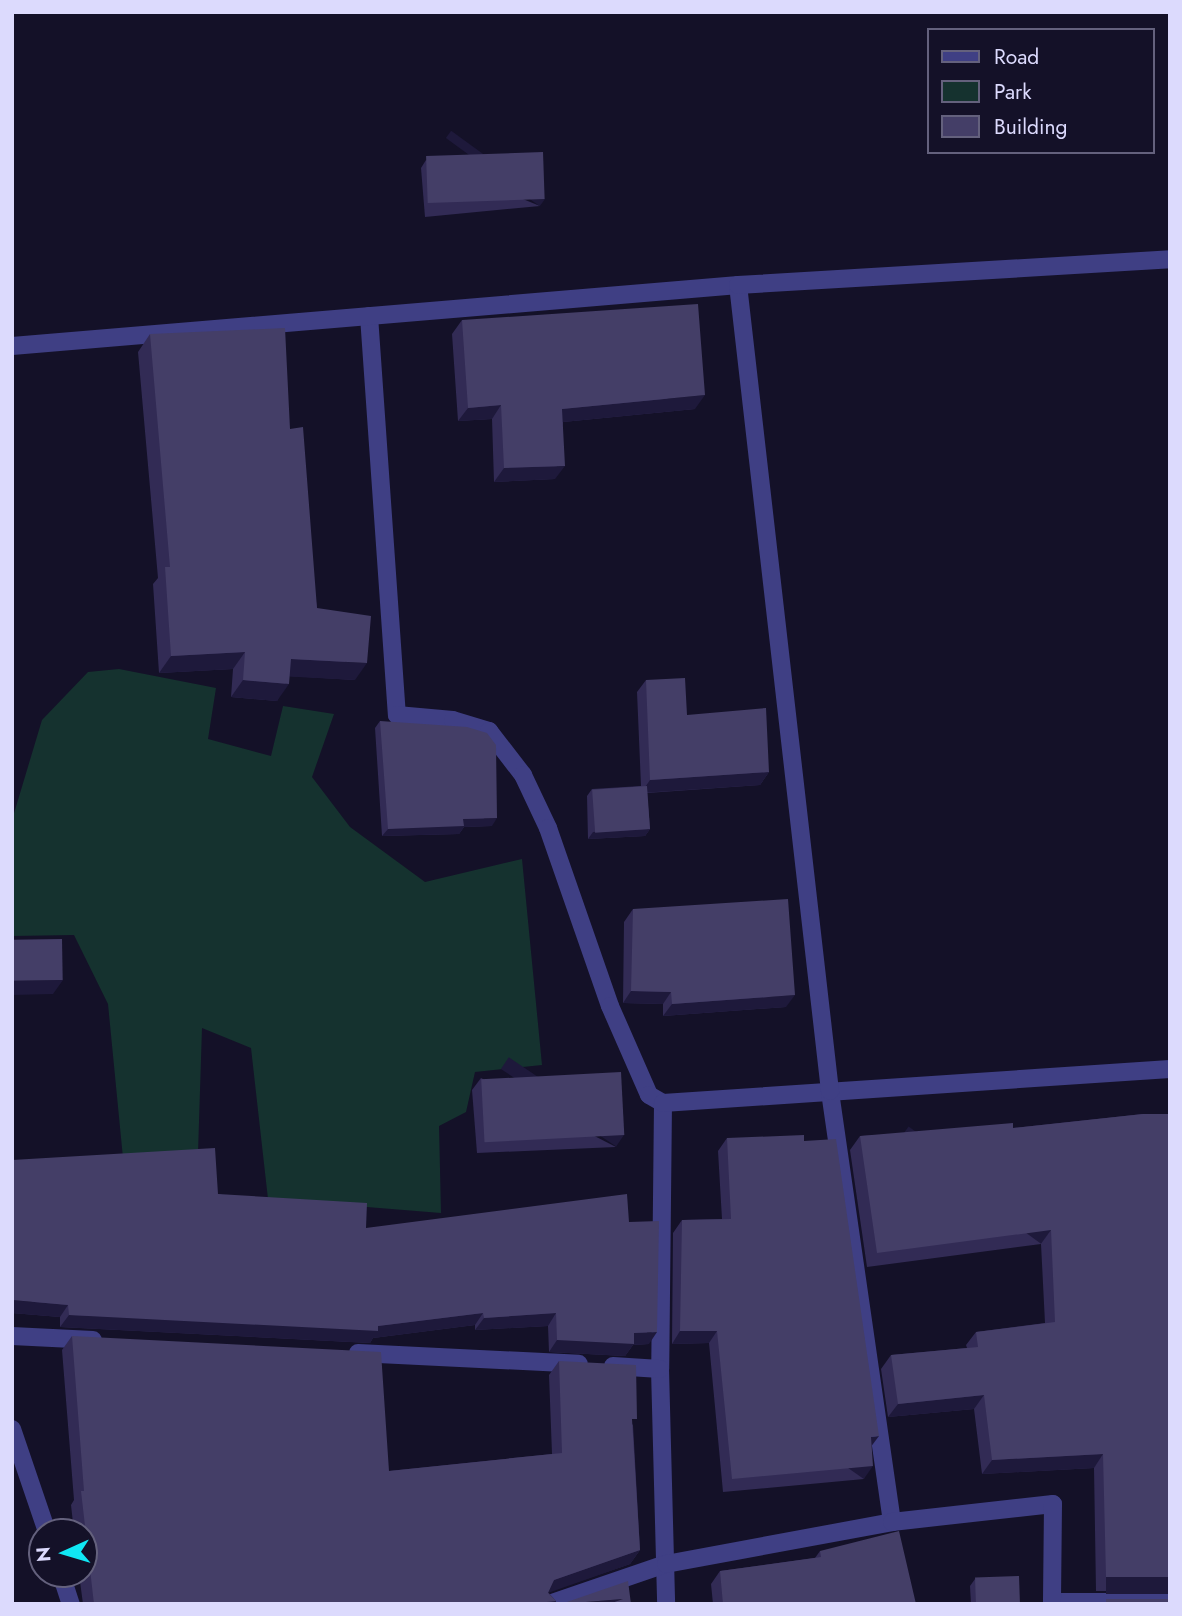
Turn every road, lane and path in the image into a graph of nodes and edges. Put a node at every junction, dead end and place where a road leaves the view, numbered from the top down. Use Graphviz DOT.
graph roads {
  1 [pos="1170,259"];
  2 [pos="738,285"];
  3 [pos="369,316"];
  4 [pos="12,346"];
  5 [pos="1170,1069"];
  6 [pos="830,1091"];
  7 [pos="663,1103"];
  8 [pos="12,1336"];
  9 [pos="109,1340"];
  10 [pos="343,1352"];
  11 [pos="660,1368"];
  12 [pos="12,1429"];
  13 [pos="42,1518"];
  14 [pos="892,1522"];
  15 [pos="666,1564"];
  16 [pos="1170,1602"];
  17 [pos="1052,1603"];
  18 [pos="549,1604"];
  19 [pos="666,1604"];
  1 -- 2 [label="street"];
  2 -- 3 [label="street"];
  2 -- 6 [label="street"];
  3 -- 4 [label="street"];
  3 -- 7 [label="street"];
  5 -- 6 [label="street"];
  6 -- 7 [label="street"];
  6 -- 14 [label="street"];
  7 -- 11 [label="street"];
  8 -- 9 [label="street"];
  10 -- 11 [label="street"];
  11 -- 15 [label="street"];
  12 -- 13 [label="street"];
  14 -- 15 [label="street"];
  14 -- 17 [label="street"];
  15 -- 18 [label="street"];
  15 -- 19 [label="street"];
  16 -- 17 [label="street"];
}
